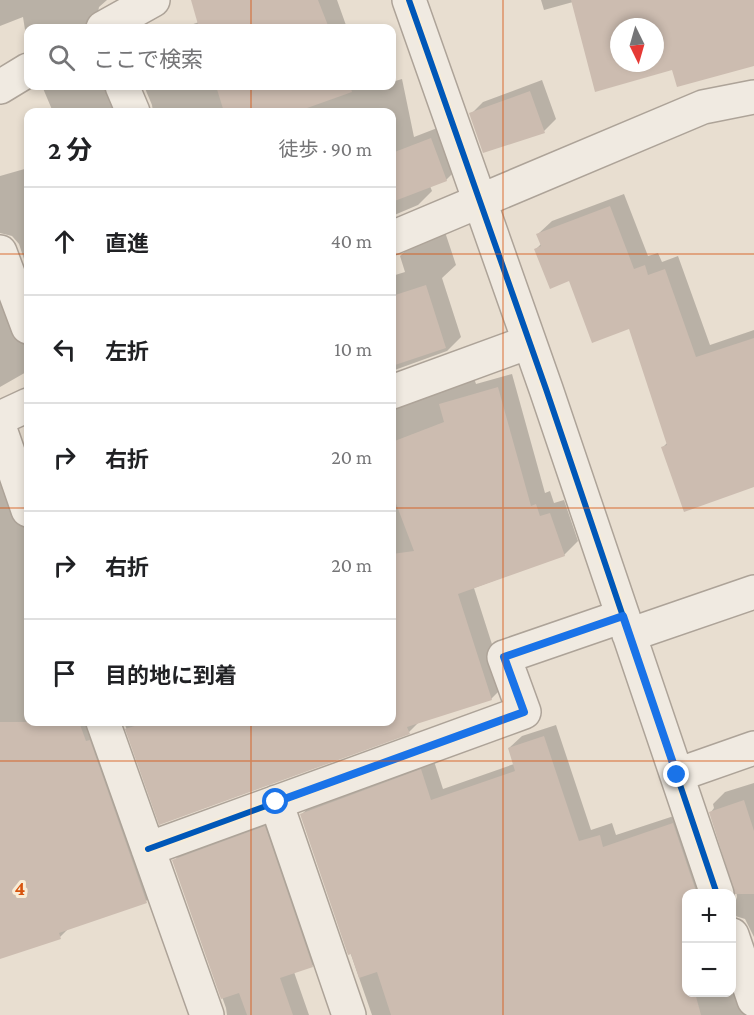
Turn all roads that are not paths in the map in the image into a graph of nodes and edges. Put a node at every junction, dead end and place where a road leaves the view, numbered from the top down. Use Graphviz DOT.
graph roads {
  1 [pos="153,0"];
  2 [pos="409,0"];
  3 [pos="110,24"];
  4 [pos="24,72"];
  5 [pos="0,87"];
  6 [pos="124,90"];
  7 [pos="754,97"];
  8 [pos="131,108"];
  9 [pos="479,201"];
  10 [pos="396,236"];
  11 [pos="0,252"];
  12 [pos="24,316"];
  13 [pos="529,342"];
  14 [pos="396,391"];
  15 [pos="24,407"];
  16 [pos="0,418"];
  17 [pos="0,429"];
  18 [pos="24,498"];
  19 [pos="754,592"];
  20 [pos="626,626"];
  21 [pos="104,726"];
  22 [pos="754,748"];
  23 [pos="677,775"];
  24 [pos="276,802"];
  25 [pos="148,849"];
  26 [pos="715,889"];
  27 [pos="735,943"];
  28 [pos="754,1000"];
  29 [pos="207,1015"];
  30 [pos="349,1015"];
  1 -- 3 [label="street"];
  2 -- 9 [label="street"];
  4 -- 5 [label="street"];
  6 -- 8 [label="street"];
  7 -- 9 [label="street"];
  9 -- 10 [label="street"];
  9 -- 13 [label="street"];
  11 -- 12 [label="street"];
  13 -- 14 [label="street"];
  13 -- 20 [label="street"];
  15 -- 16 [label="street"];
  17 -- 18 [label="street"];
  19 -- 20 [label="street"];
  20 -- 23 [label="street"];
  20 -- 24 [label="street"];
  21 -- 25 [label="street"];
  22 -- 23 [label="street"];
  23 -- 26 [label="street"];
  24 -- 25 [label="street"];
  24 -- 30 [label="street"];
  25 -- 29 [label="street"];
  27 -- 28 [label="street"];
}
